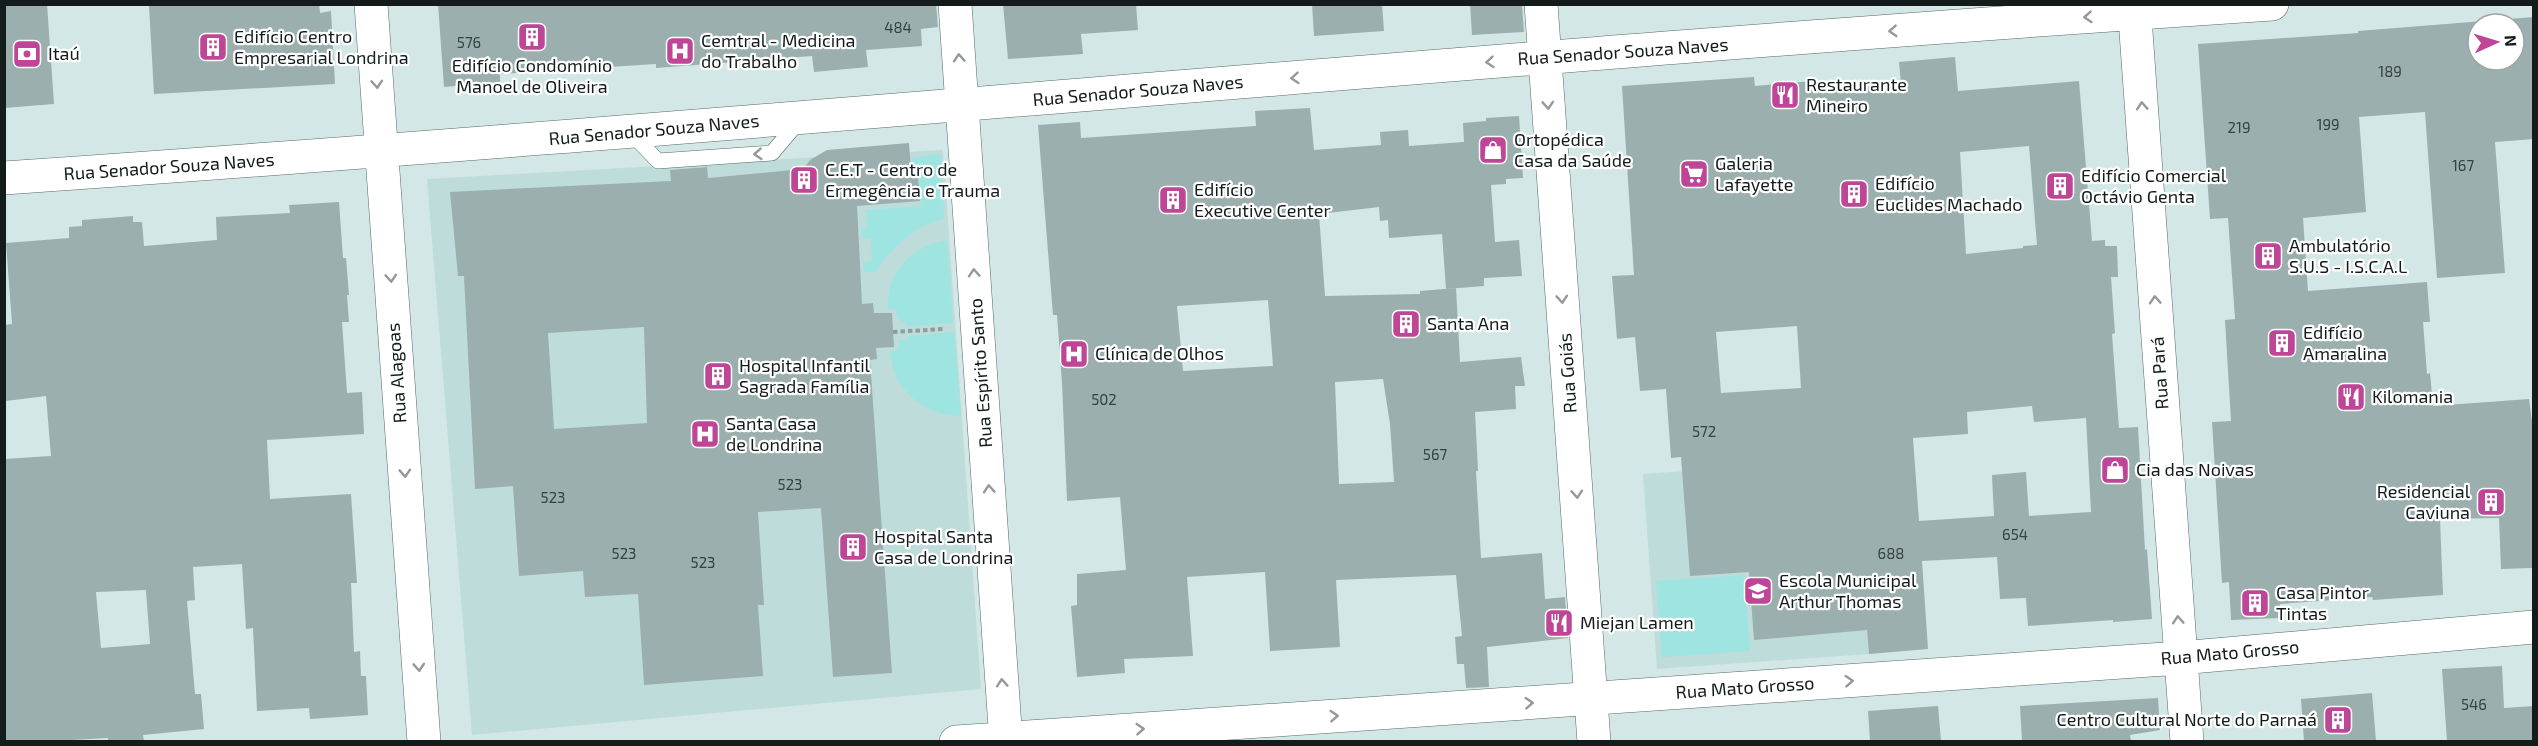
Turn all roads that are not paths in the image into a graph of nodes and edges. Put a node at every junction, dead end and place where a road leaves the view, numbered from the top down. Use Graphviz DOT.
graph roads {
  1 [pos="371,4"];
  2 [pos="955,4"];
  3 [pos="1541,4"];
  4 [pos="2272,4"];
  5 [pos="2135,9"];
  6 [pos="1545,57"];
  7 [pos="962,106"];
  8 [pos="382,152"];
  9 [pos="4,178"];
  10 [pos="2534,627"];
  11 [pos="2180,658"];
  12 [pos="1591,699"];
  13 [pos="1006,740"];
  14 [pos="424,741"];
  15 [pos="956,741"];
  16 [pos="1594,741"];
  17 [pos="2187,741"];
  1 -- 8 [label="street, Rua Alagoas, one-way"];
  7 -- 2 [label="street, Rua Espírito Santo, one-way"];
  3 -- 6 [label="street, Rua Goiás"];
  4 -- 5 [label="street, Rua Senador Souza Naves"];
  5 -- 6 [label="street, Rua Senador Souza Naves, one-way"];
  11 -- 5 [label="street, Rua Pará, one-way"];
  6 -- 7 [label="street, Rua Senador Souza Naves, one-way"];
  6 -- 12 [label="street, Rua Goiás, one-way"];
  7 -- 8 [label="street, Rua Senador Souza Naves, one-way"];
  13 -- 7 [label="street, Rua Espírito Santo, one-way"];
  8 -- 9 [label="street, Rua Senador Souza Naves"];
  8 -- 14 [label="street, Rua Alagoas, one-way"];
  10 -- 11 [label="street, Rua Mato Grosso"];
  12 -- 11 [label="street, Rua Mato Grosso, one-way"];
  11 -- 17 [label="street, Rua Pará"];
  13 -- 12 [label="street, Rua Mato Grosso, one-way"];
  12 -- 16 [label="street, Rua Goiás"];
  13 -- 15 [label="street, Rua Mato Grosso"];
}
